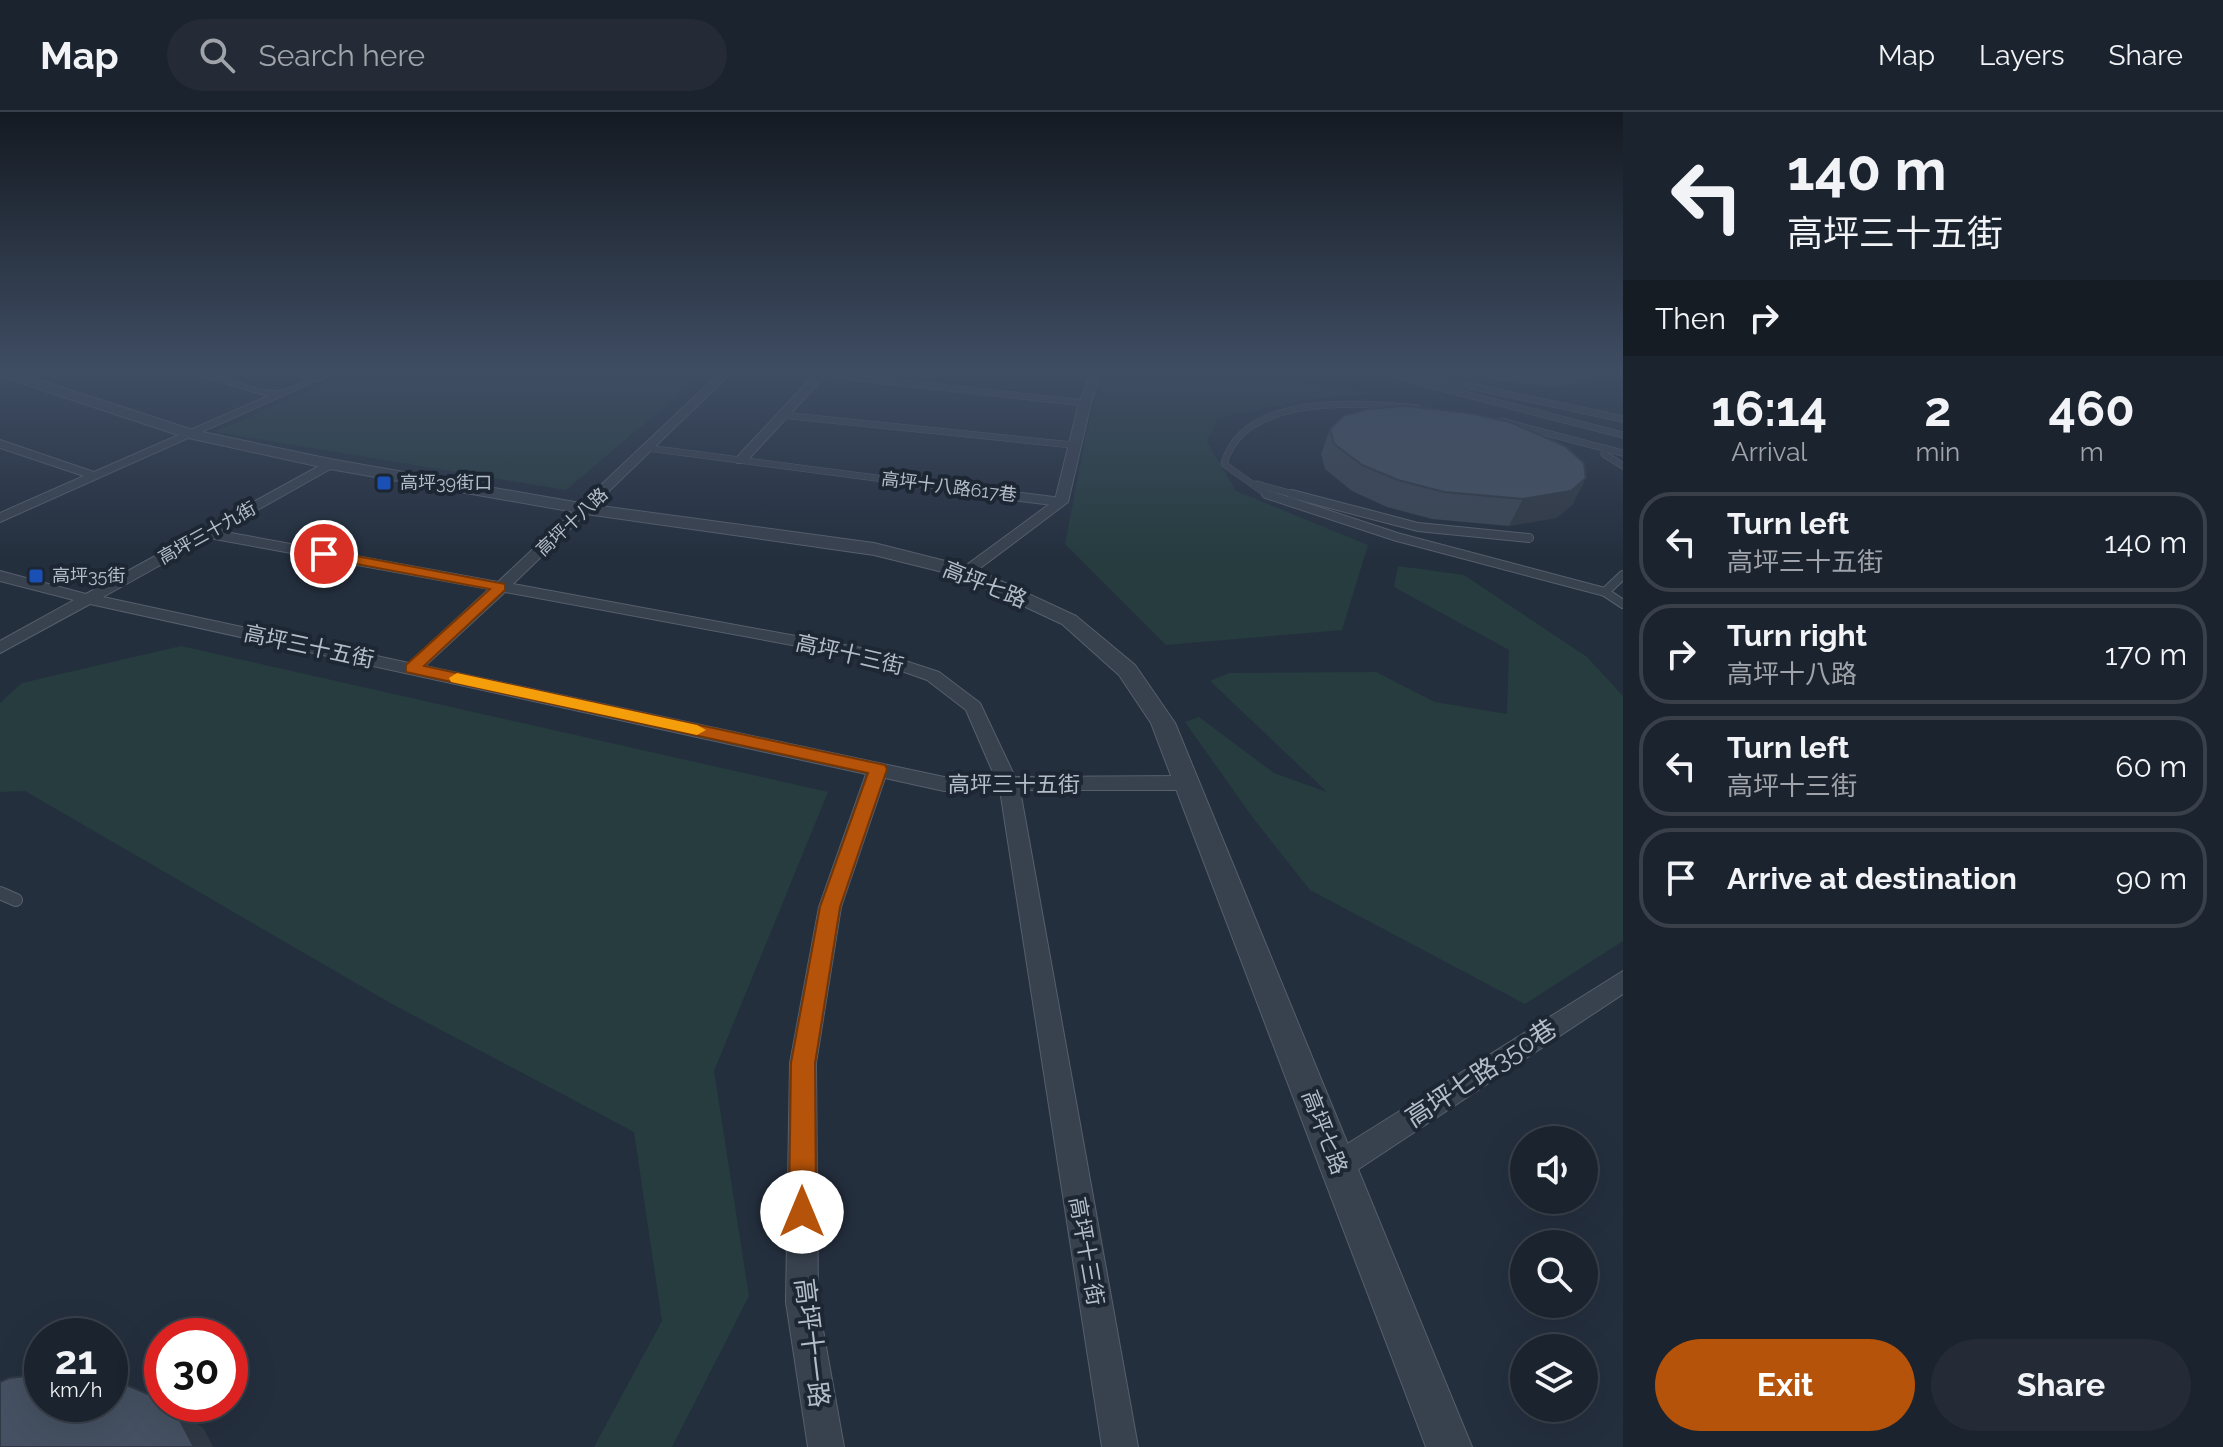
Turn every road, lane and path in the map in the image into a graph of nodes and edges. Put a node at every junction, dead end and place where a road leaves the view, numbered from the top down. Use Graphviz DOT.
graph roads {
  1 [pos="663,433"];
  2 [pos="765,433"];
  3 [pos="959,433"];
  4 [pos="1076,433"];
  5 [pos="1244,433"];
  6 [pos="1547,433"];
  7 [pos="189,434"];
  8 [pos="0,444"];
  9 [pos="1073,445"];
  10 [pos="648,448"];
  11 [pos="1606,448"];
  12 [pos="20,452"];
  13 [pos="1623,453"];
  14 [pos="0,460"];
  15 [pos="741,460"];
  16 [pos="330,464"];
  17 [pos="1623,466"];
  18 [pos="95,476"];
  19 [pos="1246,482"];
  20 [pos="1061,502"];
  21 [pos="586,509"];
  22 [pos="0,518"];
  23 [pos="207,533"];
  24 [pos="1529,538"];
  25 [pos="966,572"];
  26 [pos="1623,575"];
  27 [pos="0,576"];
  28 [pos="500,587"];
  29 [pos="1605,592"];
  30 [pos="89,599"];
  31 [pos="1623,604"];
  32 [pos="0,648"];
  33 [pos="412,669"];
  34 [pos="878,769"];
  35 [pos="1188,783"];
  36 [pos="1009,786"];
  37 [pos="0,893"];
  38 [pos="16,900"];
  39 [pos="1623,981"];
  40 [pos="1338,1166"];
  41 [pos="826,1447"];
  42 [pos="1120,1447"];
  43 [pos="1449,1447"];
  1 -- 10 [label="street, 高坪十八路"];
  2 -- 15 [label="street"];
  3 -- 9 [label="lane"];
  4 -- 9 [label="street"];
  5 -- 19 [label="lane"];
  6 -- 11 [label="lane"];
  7 -- 16 [label="street, 高坪七路"];
  7 -- 18 [label="street"];
  8 -- 12 [label="street"];
  9 -- 20 [label="street"];
  10 -- 15 [label="lane, 高坪十八路617巷"];
  10 -- 21 [label="street, 高坪十八路"];
  11 -- 13 [label="lane"];
  11 -- 17 [label="lane"];
  12 -- 14 [label="street"];
  12 -- 18 [label="street"];
  15 -- 20 [label="lane, 高坪十八路617巷"];
  16 -- 21 [label="street, 高坪七路"];
  16 -- 23 [label="street, 高坪三十九街"];
  18 -- 22 [label="street"];
  19 -- 24 [label="lane"];
  19 -- 29 [label="lane"];
  20 -- 25 [label="street"];
  21 -- 25 [label="street, 高坪七路"];
  21 -- 28 [label="street, 高坪十八路"];
  23 -- 28 [label="street, 高坪十三街"];
  23 -- 30 [label="street, 高坪三十九街"];
  25 -- 35 [label="street, 高坪七路"];
  26 -- 29 [label="lane"];
  27 -- 30 [label="street, 高坪三十五街"];
  28 -- 33 [label="street, 高坪十八路"];
  28 -- 36 [label="street, 高坪十三街"];
  29 -- 31 [label="lane"];
  30 -- 32 [label="street, 高坪三十九街"];
  30 -- 33 [label="street, 高坪三十五街"];
  33 -- 34 [label="street, 高坪三十五街"];
  34 -- 36 [label="street, 高坪三十五街"];
  34 -- 41 [label="street, 高坪十一路"];
  35 -- 36 [label="street, 高坪三十五街"];
  35 -- 40 [label="street, 高坪七路"];
  36 -- 42 [label="street, 高坪十三街"];
  37 -- 38 [label="lane"];
  39 -- 40 [label="street, 高坪七路350巷"];
  40 -- 43 [label="street, 高坪七路"];
}
